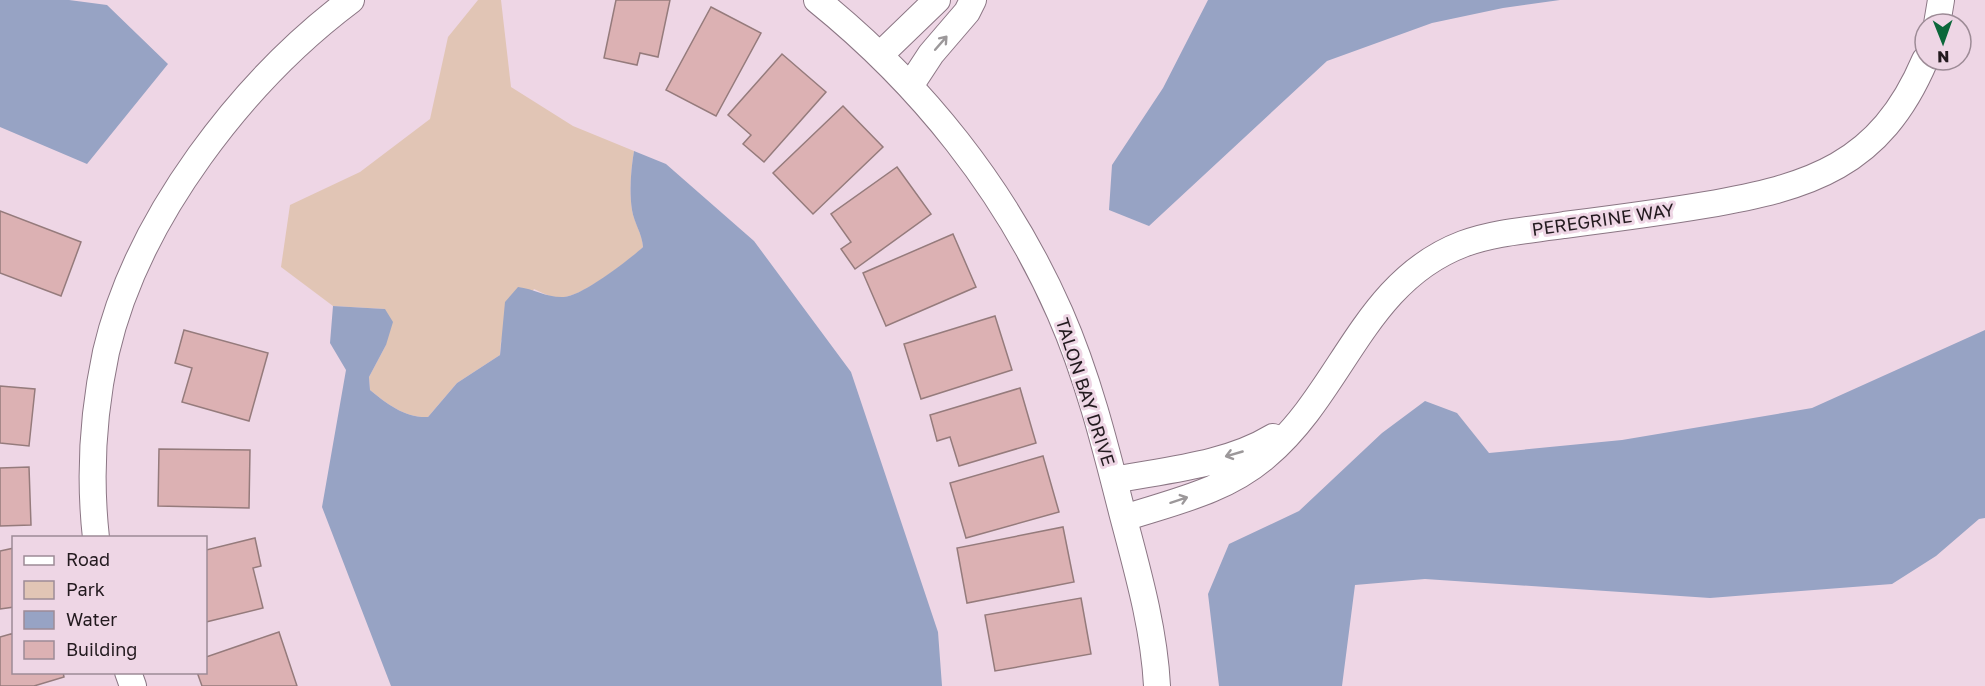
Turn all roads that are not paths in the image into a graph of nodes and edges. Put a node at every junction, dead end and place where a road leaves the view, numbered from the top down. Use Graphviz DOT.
graph roads {
  1 [pos="351,0"];
  2 [pos="818,0"];
  3 [pos="938,0"];
  4 [pos="973,0"];
  5 [pos="881,54"];
  6 [pos="1919,72"];
  7 [pos="910,86"];
  8 [pos="1303,416"];
  9 [pos="1114,480"];
  10 [pos="1124,518"];
  11 [pos="96,536"];
  12 [pos="1156,686"];
  1 -- 11 [label="street"];
  2 -- 5 [label="street, TALON BAY DRIVE"];
  3 -- 5 [label="street"];
  7 -- 4 [label="street, one-way"];
  5 -- 7 [label="street, TALON BAY DRIVE"];
  6 -- 8 [label="street, PEREGRINE WAY"];
  7 -- 9 [label="street, TALON BAY DRIVE"];
  8 -- 9 [label="street, PEREGRINE WAY, one-way"];
  10 -- 8 [label="street, PEREGRINE WAY, one-way"];
  9 -- 10 [label="street, TALON BAY DRIVE"];
  10 -- 12 [label="street, TALON BAY DRIVE"];
}
